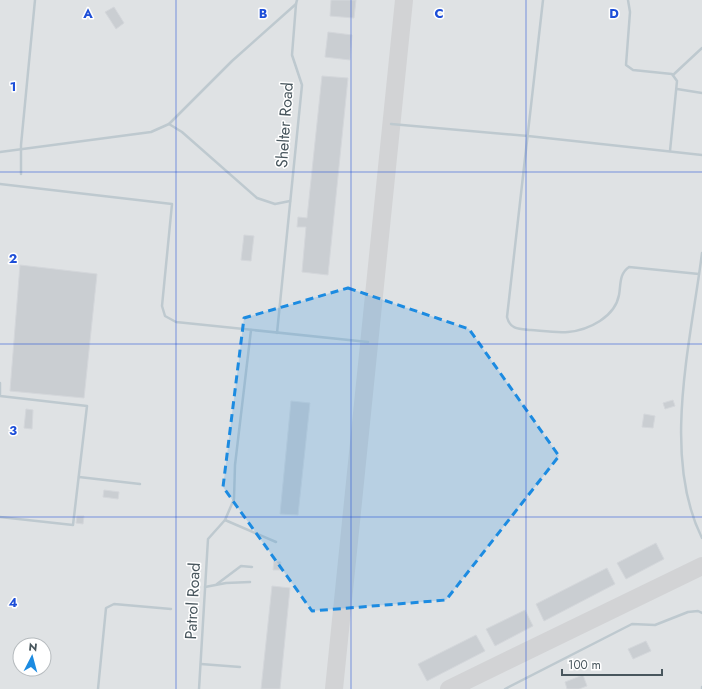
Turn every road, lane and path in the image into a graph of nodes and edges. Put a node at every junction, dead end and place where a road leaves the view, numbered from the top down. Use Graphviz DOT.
graph roads {
  1 [pos="35,0"];
  2 [pos="297,0"];
  3 [pos="543,0"];
  4 [pos="628,0"];
  5 [pos="296,4"];
  6 [pos="702,48"];
  7 [pos="673,75"];
  8 [pos="677,89"];
  9 [pos="702,93"];
  10 [pos="169,124"];
  11 [pos="391,124"];
  12 [pos="528,136"];
  13 [pos="21,149"];
  14 [pos="670,151"];
  15 [pos="0,152"];
  16 [pos="702,155"];
  17 [pos="21,174"];
  18 [pos="0,184"];
  19 [pos="290,201"];
  20 [pos="702,253"];
  21 [pos="699,274"];
  22 [pos="251,330"];
  23 [pos="277,333"];
  24 [pos="368,342"];
  25 [pos="0,383"];
  26 [pos="0,395"];
  27 [pos="79,477"];
  28 [pos="140,484"];
  29 [pos="0,517"];
  30 [pos="225,520"];
  31 [pos="702,538"];
  32 [pos="276,542"];
  33 [pos="252,567"];
  34 [pos="250,582"];
  35 [pos="216,584"];
  36 [pos="205,587"];
  37 [pos="171,609"];
  38 [pos="702,613"];
  39 [pos="201,664"];
  40 [pos="240,667"];
  41 [pos="98,689"];
  42 [pos="199,689"];
  43 [pos="505,689"];
  1 -- 13 [label="lane"];
  2 -- 5 [label="lane, Shelter Road"];
  3 -- 12 [label="lane"];
  4 -- 7 [label="lane"];
  5 -- 10 [label="lane"];
  5 -- 19 [label="lane, Shelter Road"];
  6 -- 7 [label="lane"];
  7 -- 8 [label="lane"];
  8 -- 9 [label="lane"];
  8 -- 14 [label="lane"];
  10 -- 13 [label="lane"];
  10 -- 19 [label="lane"];
  11 -- 12 [label="lane"];
  12 -- 14 [label="lane"];
  12 -- 21 [label="lane"];
  13 -- 15 [label="lane"];
  13 -- 17 [label="lane"];
  14 -- 16 [label="lane"];
  18 -- 22 [label="lane"];
  19 -- 23 [label="lane, Shelter Road"];
  20 -- 21 [label="lane"];
  21 -- 31 [label="lane"];
  22 -- 23 [label="lane"];
  22 -- 30 [label="lane, Patrol Road"];
  23 -- 24 [label="lane"];
  25 -- 26 [label="lane"];
  26 -- 27 [label="lane"];
  27 -- 28 [label="lane"];
  27 -- 29 [label="lane"];
  30 -- 32 [label="lane"];
  30 -- 36 [label="lane, Patrol Road"];
  33 -- 35 [label="lane"];
  34 -- 35 [label="lane"];
  35 -- 36 [label="lane"];
  36 -- 39 [label="lane, Patrol Road"];
  37 -- 41 [label="lane"];
  38 -- 43 [label="lane"];
  39 -- 40 [label="lane"];
  39 -- 42 [label="lane, Patrol Road"];
}
